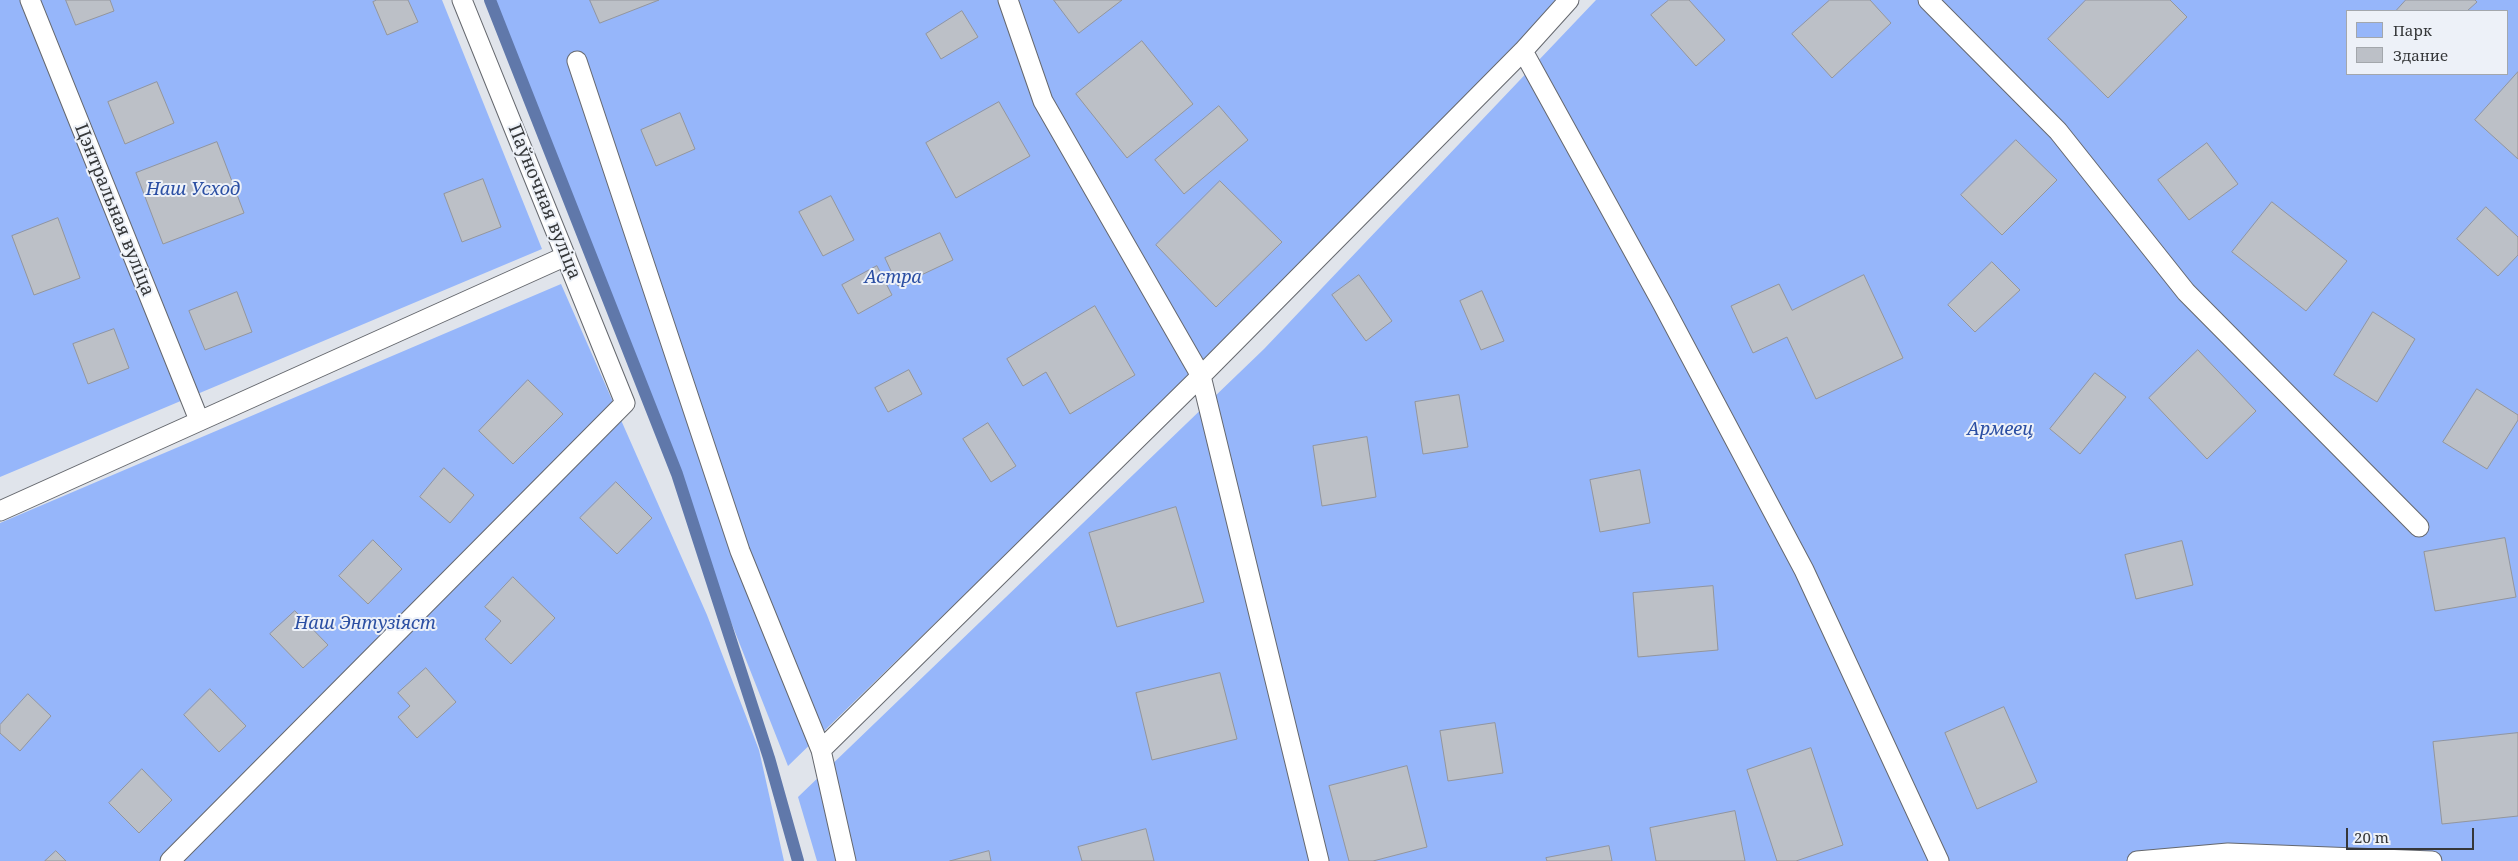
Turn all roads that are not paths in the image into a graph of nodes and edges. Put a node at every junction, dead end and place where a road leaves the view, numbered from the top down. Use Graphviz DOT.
graph roads {
  1 [pos="30,0"];
  2 [pos="462,0"];
  3 [pos="1008,0"];
  4 [pos="1569,0"];
  5 [pos="1928,0"];
  6 [pos="1523,50"];
  7 [pos="577,61"];
  8 [pos="566,256"];
  9 [pos="1201,376"];
  10 [pos="199,420"];
  11 [pos="0,511"];
  12 [pos="2419,527"];
  13 [pos="821,750"];
  14 [pos="2229,857"];
  15 [pos="170,861"];
  16 [pos="846,861"];
  17 [pos="1319,861"];
  18 [pos="1939,861"];
  19 [pos="2136,861"];
  20 [pos="2432,861"];
  1 -- 10 [label="lane, Цэнтральная вуліца"];
  2 -- 8 [label="lane, Паўночная вуліца"];
  3 -- 9 [label="lane"];
  4 -- 6 [label="lane"];
  5 -- 12 [label="lane"];
  6 -- 9 [label="lane"];
  6 -- 18 [label="lane"];
  7 -- 13 [label="lane"];
  8 -- 10 [label="lane"];
  8 -- 15 [label="lane, Паўночная вуліца"];
  9 -- 13 [label="lane"];
  9 -- 17 [label="lane"];
  10 -- 11 [label="lane"];
  13 -- 16 [label="lane"];
  14 -- 19 [label="lane"];
  14 -- 20 [label="lane"];
}
